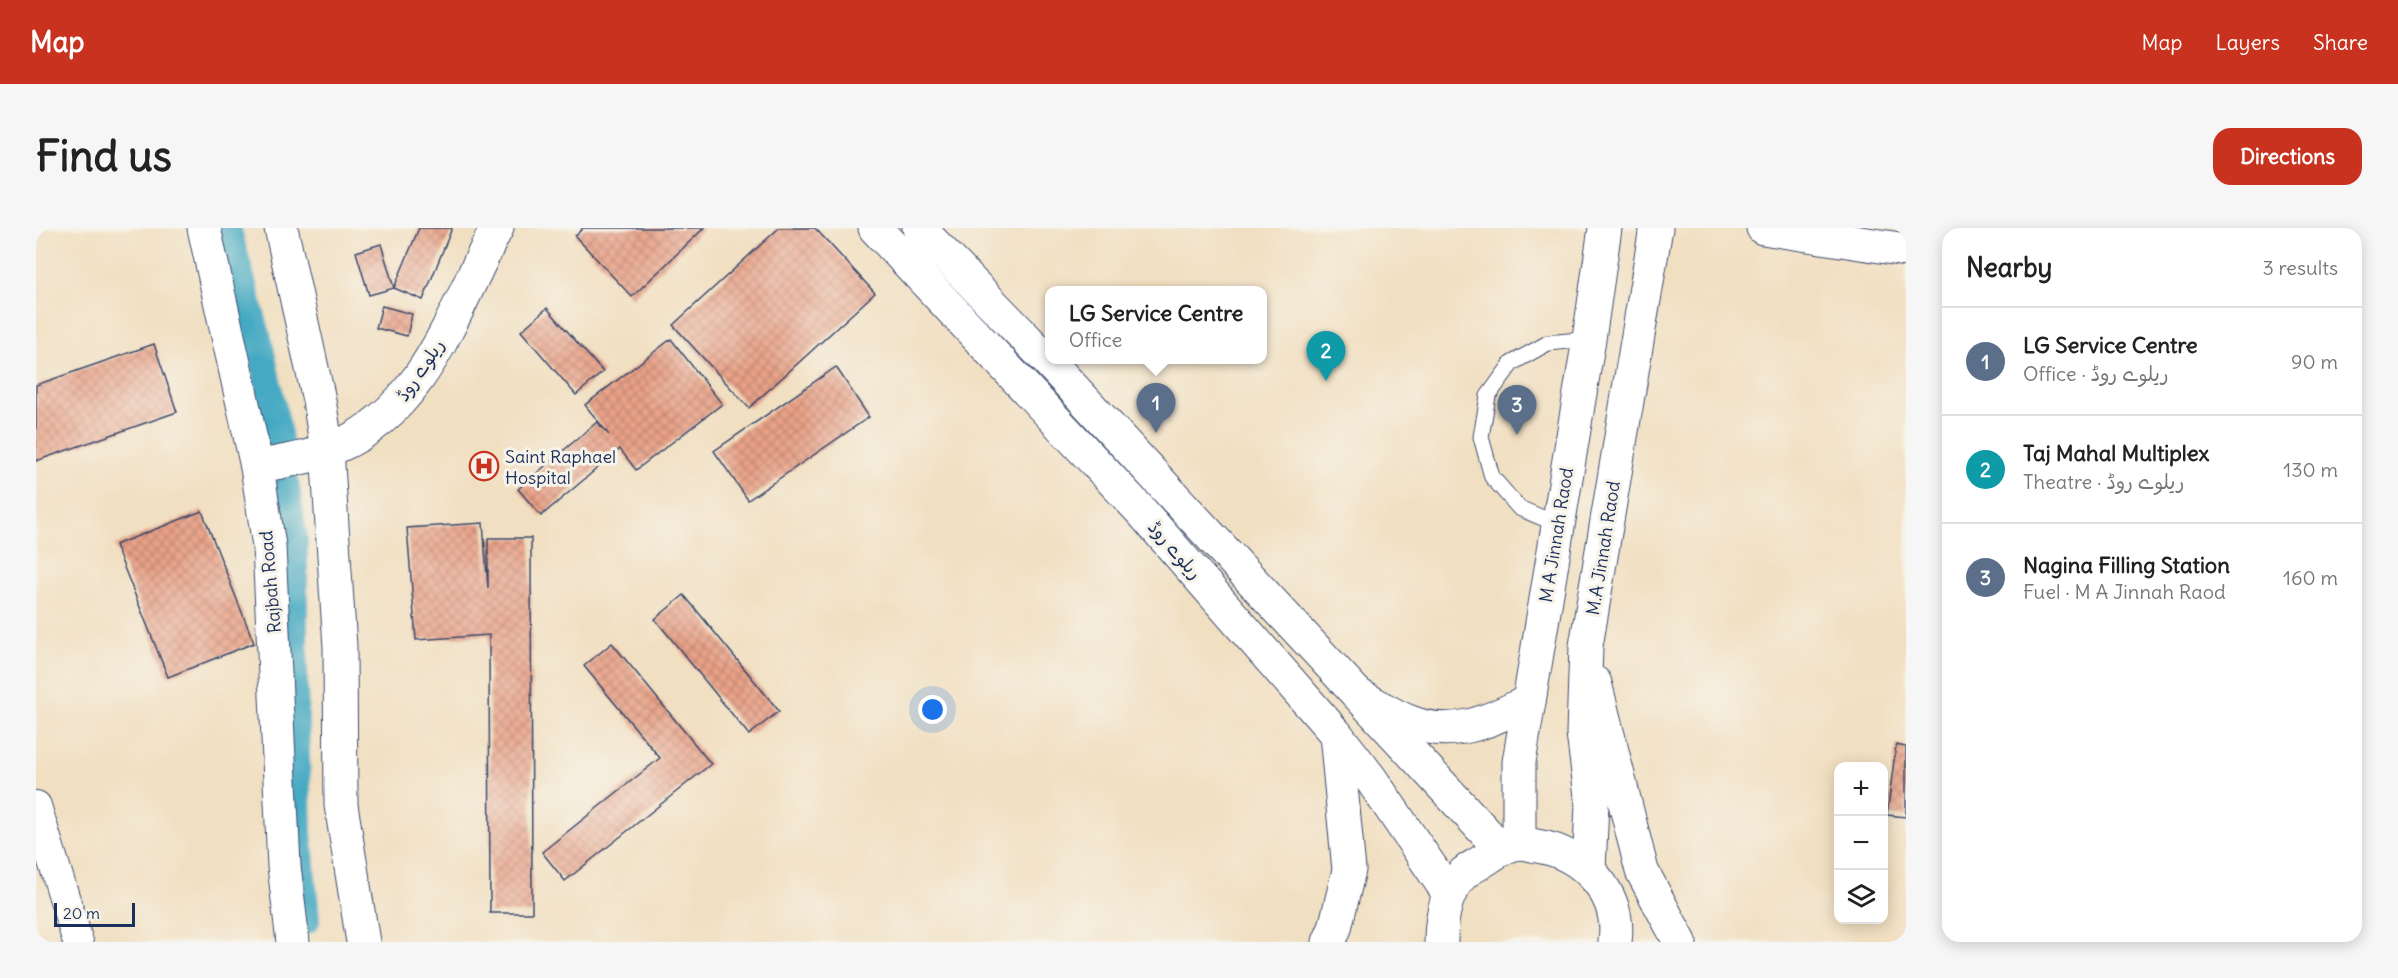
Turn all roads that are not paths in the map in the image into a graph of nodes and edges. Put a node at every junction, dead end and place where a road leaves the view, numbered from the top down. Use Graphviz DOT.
graph roads {
  1 [pos="204,228"];
  2 [pos="281,228"];
  3 [pos="497,228"];
  4 [pos="875,228"];
  5 [pos="919,228"];
  6 [pos="1605,228"];
  7 [pos="1656,228"];
  8 [pos="1763,228"];
  9 [pos="1906,250"];
  10 [pos="1589,339"];
  11 [pos="1045,358"];
  12 [pos="1051,364"];
  13 [pos="316,454"];
  14 [pos="265,465"];
  15 [pos="1557,524"];
  16 [pos="1586,646"];
  17 [pos="1360,696"];
  18 [pos="1529,701"];
  19 [pos="1336,734"];
  20 [pos="36,806"];
  21 [pos="1510,846"];
  22 [pos="1589,870"];
  23 [pos="1449,894"];
  24 [pos="1617,941"];
  25 [pos="78,942"];
  26 [pos="293,942"];
  27 [pos="363,942"];
  28 [pos="1329,942"];
  29 [pos="1442,942"];
  30 [pos="1680,942"];
  1 -- 14 [label="main road, Rajbah Road"];
  2 -- 13 [label="main road"];
  3 -- 13 [label="main road, ریلوے روڈ"];
  4 -- 19 [label="main road, ریلوے روڈ"];
  5 -- 11 [label="main road, ریلوے روڈ"];
  6 -- 10 [label="main road, M A Jinnah Raod"];
  7 -- 16 [label="main road, M.A Jinnah Raod"];
  8 -- 9 [label="main road"];
  10 -- 15 [label="main road, M A Jinnah Raod"];
  10 -- 15 [label="lane"];
  12 -- 17 [label="main road, ریلوے روڈ"];
  13 -- 14 [label="main road, ریلوے روڈ"];
  13 -- 27 [label="main road"];
  14 -- 26 [label="main road, Rajbah Road"];
  15 -- 18 [label="main road, M A Jinnah Raod"];
  16 -- 22 [label="main road, M.A Jinnah Raod"];
  16 -- 30 [label="main road"];
  17 -- 18 [label="main road"];
  17 -- 21 [label="main road, ریلوے روڈ"];
  18 -- 21 [label="main road, M A Jinnah Raod"];
  19 -- 23 [label="main road, ریلوے روڈ"];
  19 -- 28 [label="main road"];
  20 -- 25 [label="street"];
  21 -- 22 [label="main road"];
  21 -- 23 [label="main road"];
  22 -- 24 [label="main road"];
  23 -- 29 [label="main road"];
}
